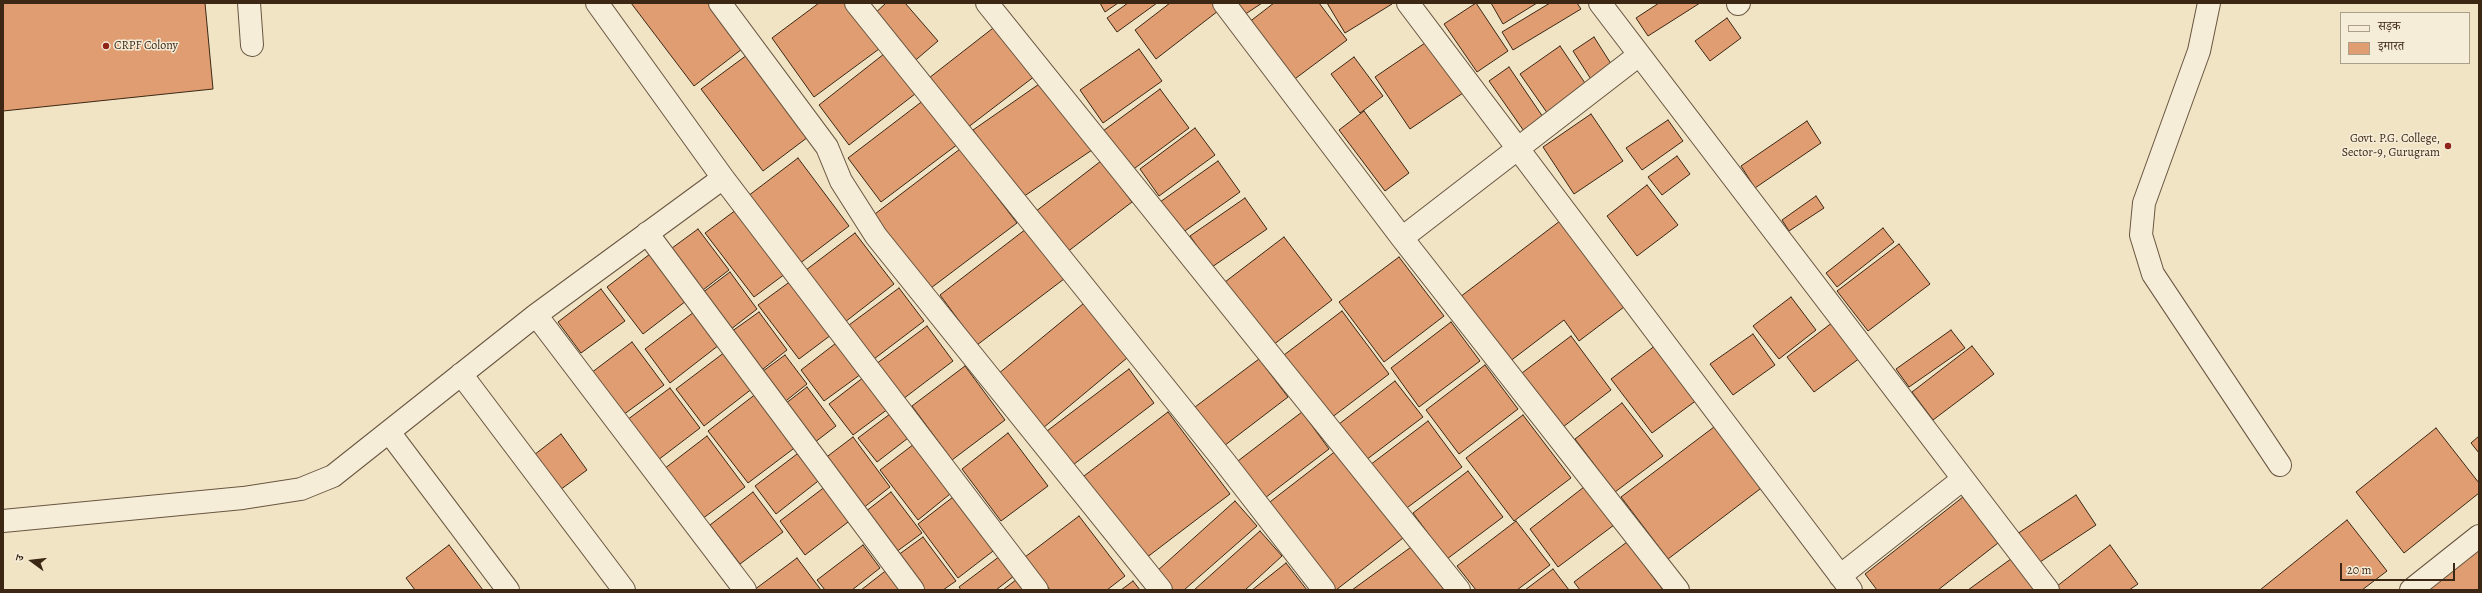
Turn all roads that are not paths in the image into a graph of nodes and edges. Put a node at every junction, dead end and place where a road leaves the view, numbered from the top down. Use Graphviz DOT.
graph roads {
  1 [pos="249,3"];
  2 [pos="597,3"];
  3 [pos="720,3"];
  4 [pos="856,3"];
  5 [pos="988,3"];
  6 [pos="1224,3"];
  7 [pos="1408,3"];
  8 [pos="1600,3"];
  9 [pos="2209,3"];
  10 [pos="252,45"];
  11 [pos="1639,55"];
  12 [pos="1519,148"];
  13 [pos="723,178"];
  14 [pos="647,232"];
  15 [pos="1402,238"];
  16 [pos="536,315"];
  17 [pos="462,374"];
  18 [pos="388,432"];
  19 [pos="2280,465"];
  20 [pos="1963,479"];
  21 [pos="3,522"];
  22 [pos="2479,536"];
  23 [pos="1846,583"];
  24 [pos="508,590"];
  25 [pos="624,590"];
  26 [pos="746,590"];
  27 [pos="913,590"];
  28 [pos="1037,590"];
  29 [pos="1161,590"];
  30 [pos="1324,590"];
  31 [pos="1459,590"];
  32 [pos="1678,590"];
  33 [pos="2048,590"];
  34 [pos="2410,590"];
  1 -- 10 [label="street"];
  2 -- 13 [label="street"];
  3 -- 29 [label="street"];
  4 -- 30 [label="street"];
  5 -- 31 [label="street"];
  6 -- 15 [label="street"];
  7 -- 12 [label="street"];
  8 -- 11 [label="street"];
  9 -- 19 [label="street"];
  11 -- 12 [label="street"];
  11 -- 20 [label="street"];
  12 -- 15 [label="street"];
  12 -- 23 [label="street"];
  13 -- 14 [label="street"];
  13 -- 28 [label="street"];
  14 -- 16 [label="street"];
  14 -- 27 [label="street"];
  15 -- 32 [label="street"];
  16 -- 17 [label="street"];
  16 -- 26 [label="street"];
  17 -- 18 [label="street"];
  17 -- 25 [label="street"];
  18 -- 21 [label="street"];
  18 -- 24 [label="street"];
  20 -- 23 [label="street"];
  20 -- 33 [label="street"];
  22 -- 34 [label="street"];
}
